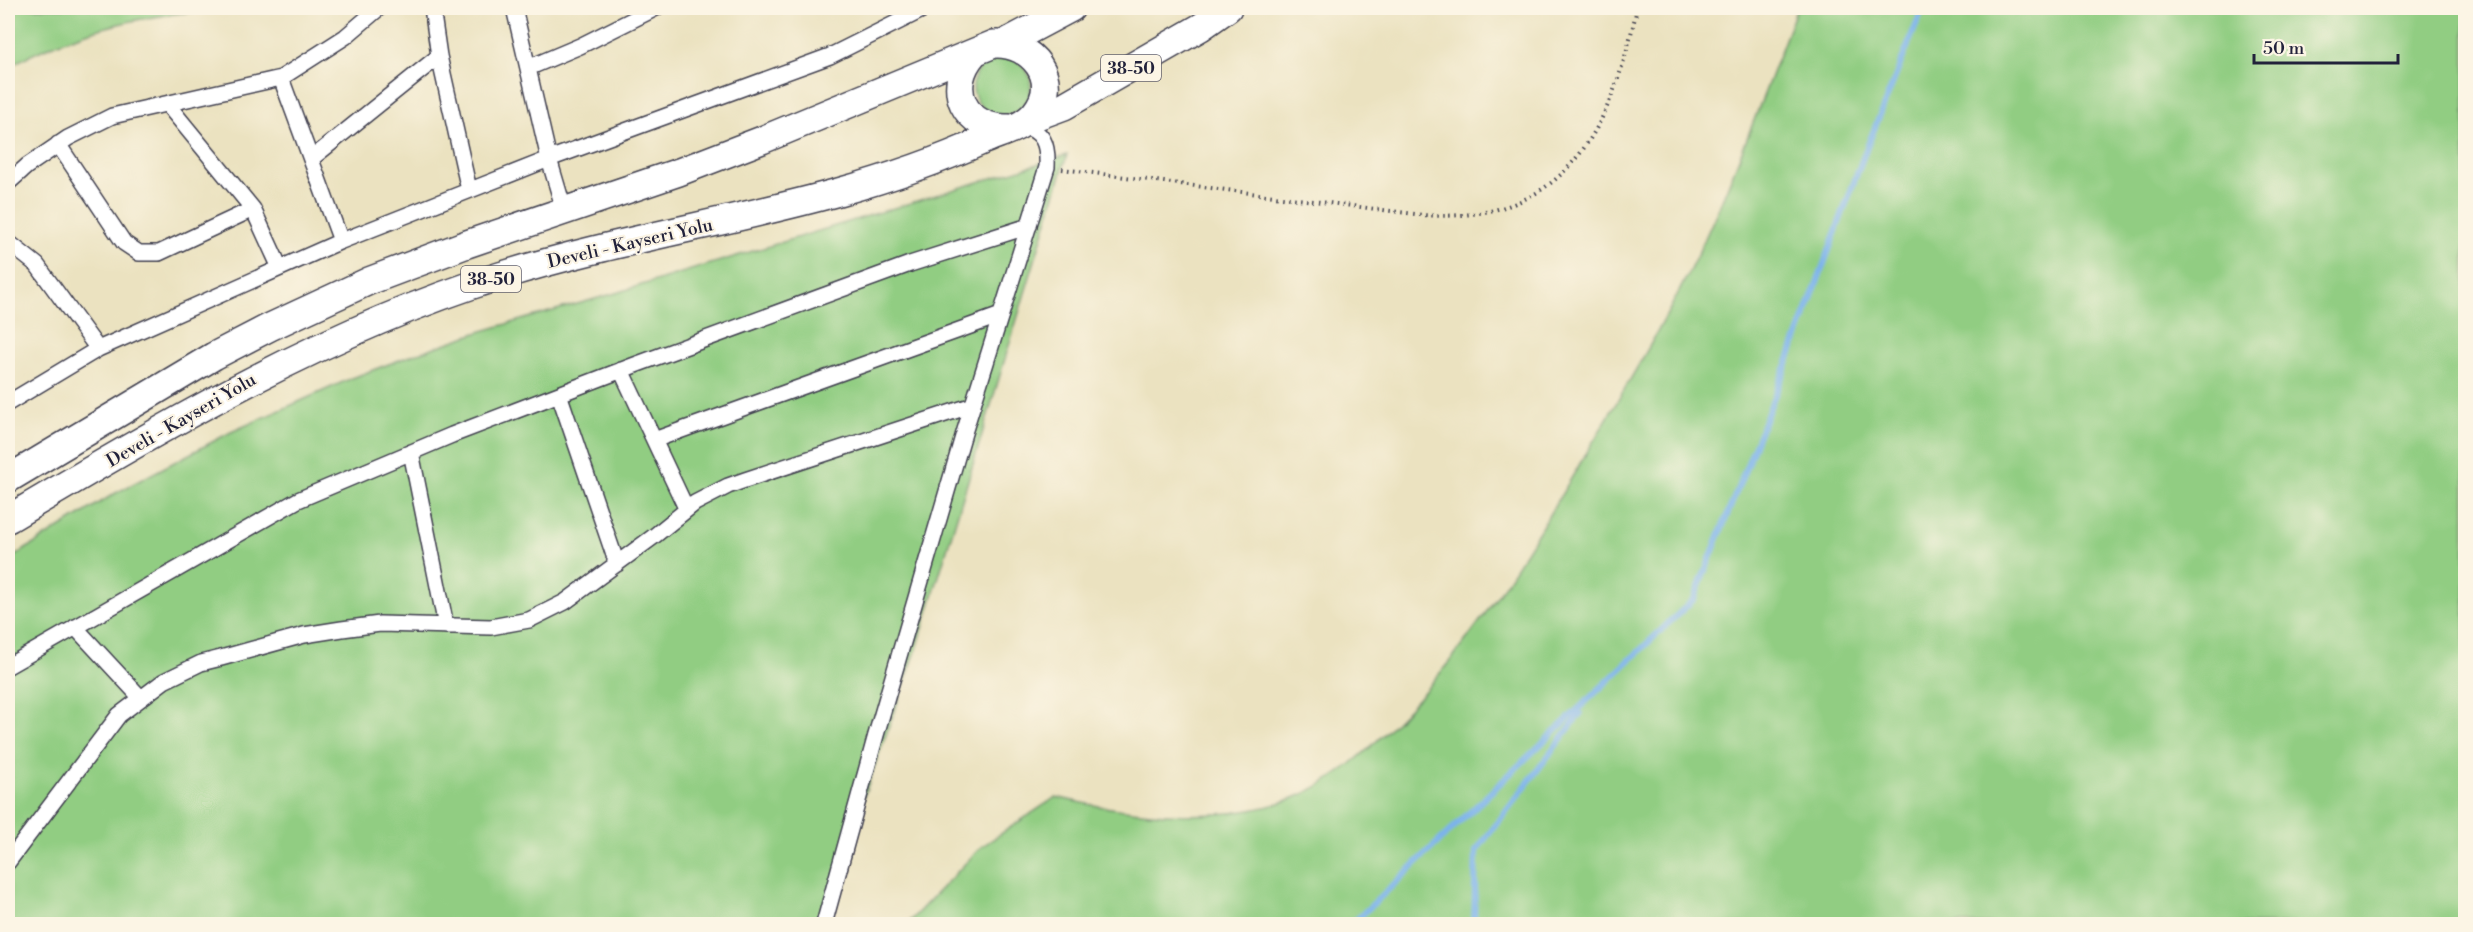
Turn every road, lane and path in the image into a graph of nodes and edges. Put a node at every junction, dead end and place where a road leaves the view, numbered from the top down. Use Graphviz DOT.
graph roads {
  1 [pos="379,8"];
  2 [pos="432,8"];
  3 [pos="514,8"];
  4 [pos="656,8"];
  5 [pos="926,8"];
  6 [pos="1071,8"];
  7 [pos="1228,8"];
  8 [pos="1637,8"];
  9 [pos="1005,43"];
  10 [pos="974,53"];
  11 [pos="439,56"];
  12 [pos="528,68"];
  13 [pos="281,78"];
  14 [pos="167,104"];
  15 [pos="1020,124"];
  16 [pos="58,144"];
  17 [pos="311,159"];
  18 [pos="549,159"];
  19 [pos="1047,167"];
  20 [pos="8,183"];
  21 [pos="469,190"];
  22 [pos="253,209"];
  23 [pos="565,213"];
  24 [pos="1029,226"];
  25 [pos="8,242"];
  26 [pos="341,242"];
  27 [pos="280,268"];
  28 [pos="1001,315"];
  29 [pos="98,349"];
  30 [pos="621,370"];
  31 [pos="559,394"];
  32 [pos="8,403"];
  33 [pos="973,405"];
  34 [pos="654,440"];
  35 [pos="411,452"];
  36 [pos="8,479"];
  37 [pos="686,508"];
  38 [pos="8,519"];
  39 [pos="617,564"];
  40 [pos="446,626"];
  41 [pos="75,627"];
  42 [pos="8,666"];
  43 [pos="140,697"];
  44 [pos="8,861"];
  45 [pos="824,924"];
  1 -- 13 [label="street"];
  2 -- 11 [label="street"];
  3 -- 12 [label="street"];
  4 -- 12 [label="street"];
  5 -- 18 [label="street"];
  6 -- 9 [label="highway"];
  7 -- 15 [label="highway, Develi - Kayseri Yolu / 38-50"];
  8 -- 19 [label="path"];
  9 -- 10 [label="highway"];
  9 -- 15 [label="highway"];
  10 -- 15 [label="highway"];
  10 -- 23 [label="highway, 38-50"];
  11 -- 17 [label="street"];
  11 -- 21 [label="street"];
  12 -- 18 [label="street"];
  13 -- 14 [label="street"];
  13 -- 17 [label="street"];
  14 -- 16 [label="street"];
  14 -- 22 [label="street"];
  15 -- 19 [label="street"];
  15 -- 38 [label="highway, Develi - Kayseri Yolu / 38-50"];
  16 -- 20 [label="street"];
  16 -- 22 [label="street"];
  17 -- 26 [label="street"];
  18 -- 21 [label="street"];
  18 -- 23 [label="street"];
  19 -- 24 [label="street"];
  21 -- 26 [label="street"];
  22 -- 27 [label="street"];
  23 -- 36 [label="highway, 38-50"];
  24 -- 28 [label="street"];
  24 -- 30 [label="street"];
  25 -- 29 [label="street"];
  26 -- 27 [label="street"];
  27 -- 29 [label="street"];
  28 -- 33 [label="street"];
  28 -- 34 [label="street"];
  29 -- 32 [label="street"];
  30 -- 31 [label="street"];
  30 -- 34 [label="street"];
  31 -- 35 [label="street"];
  31 -- 39 [label="street"];
  33 -- 37 [label="street"];
  33 -- 45 [label="street"];
  34 -- 37 [label="street"];
  35 -- 40 [label="street"];
  35 -- 41 [label="street"];
  37 -- 39 [label="street"];
  39 -- 40 [label="street"];
  40 -- 43 [label="street"];
  41 -- 42 [label="street"];
  41 -- 43 [label="street"];
  43 -- 44 [label="street"];
}
